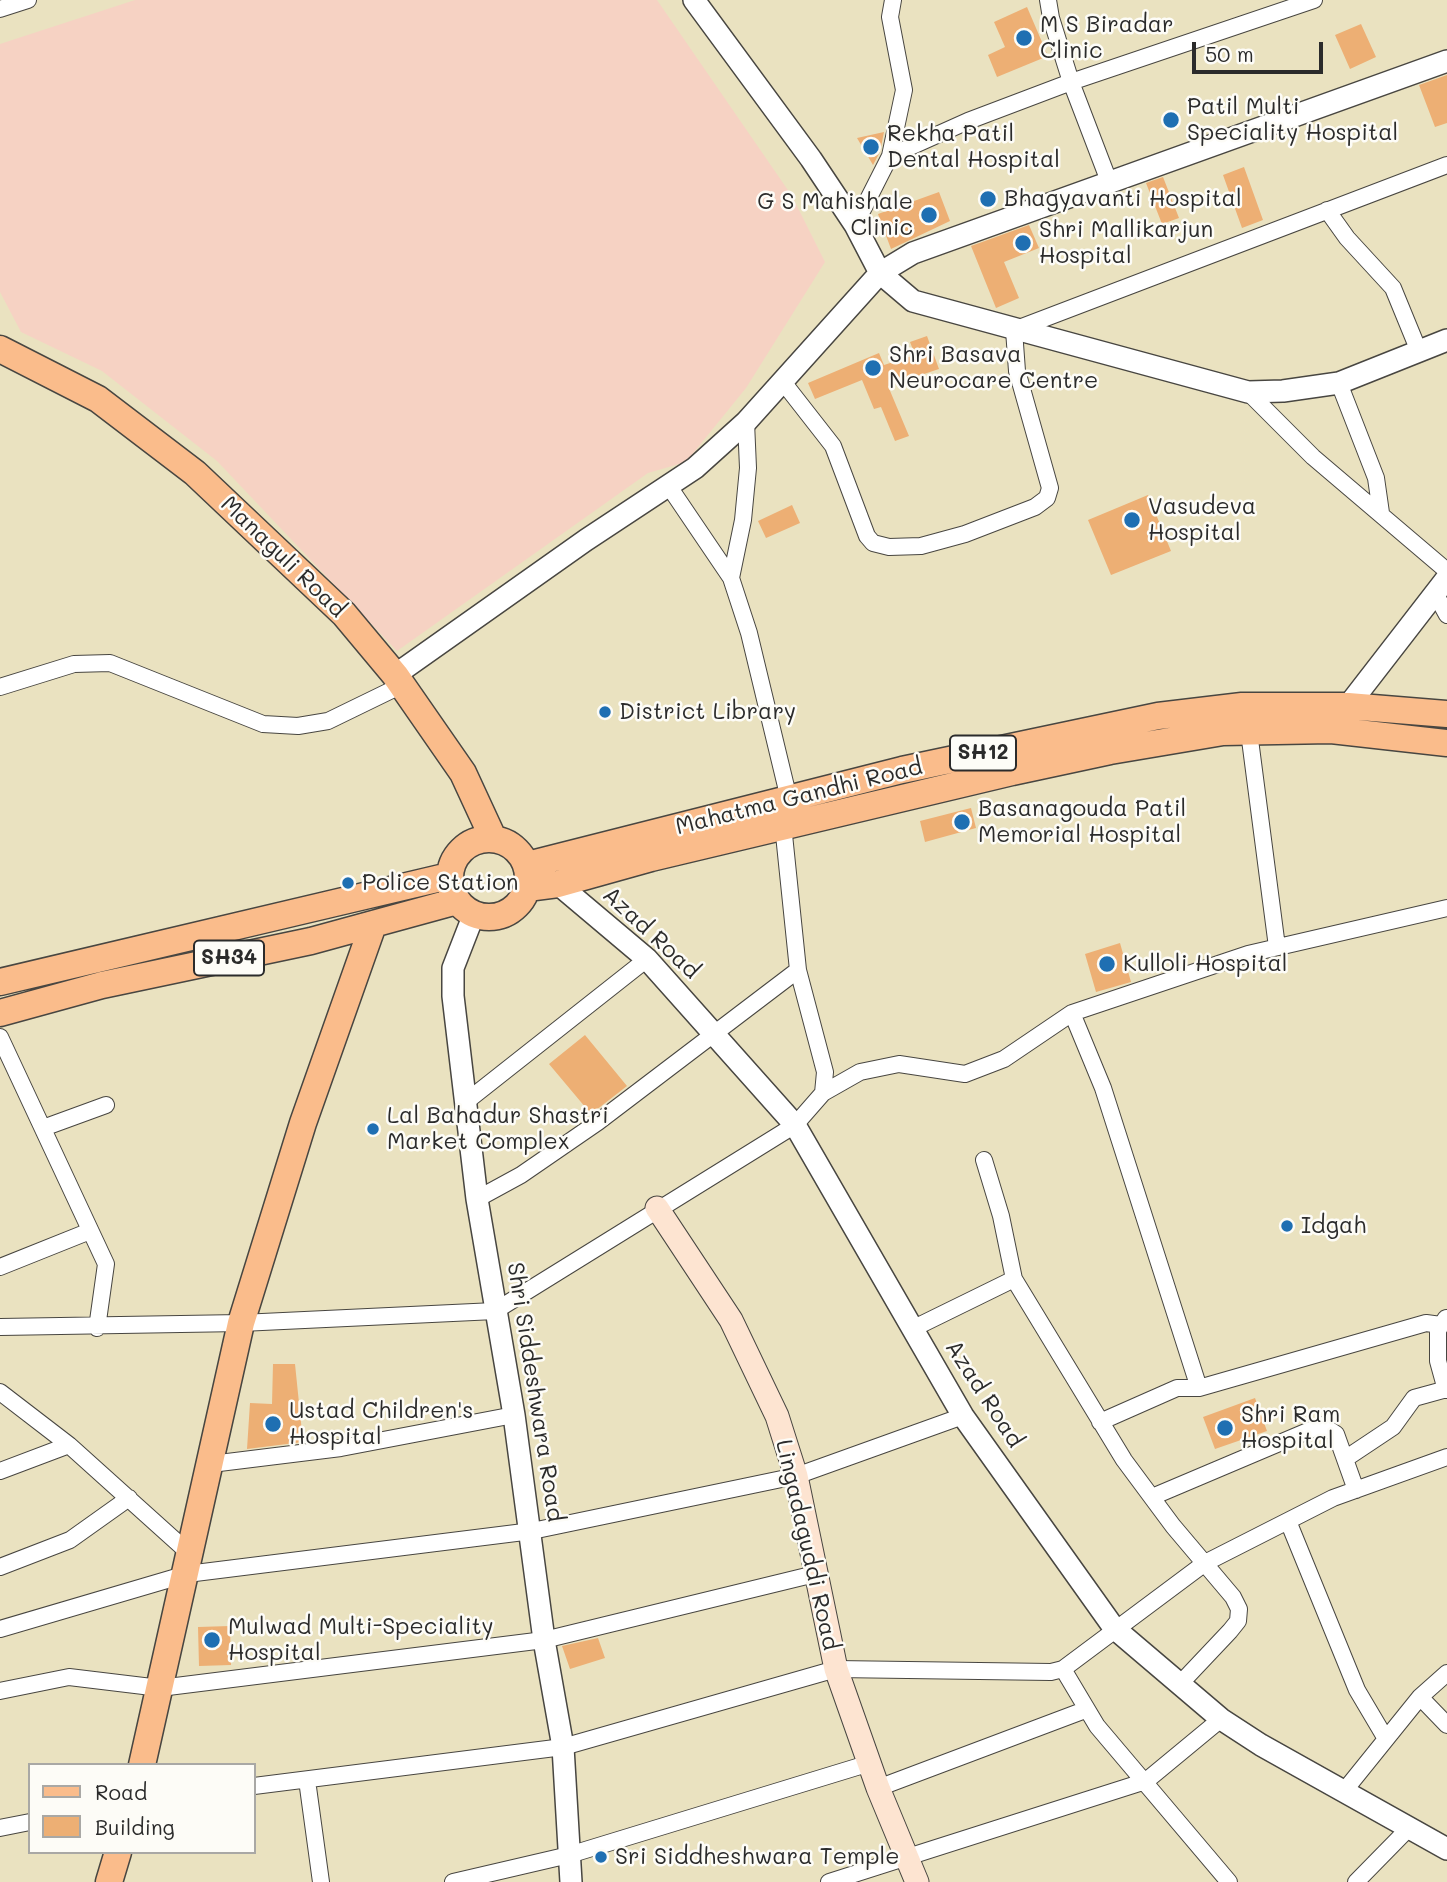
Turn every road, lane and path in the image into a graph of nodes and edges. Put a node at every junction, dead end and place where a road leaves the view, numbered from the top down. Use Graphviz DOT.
graph roads {
  1 [pos="28,0"];
  2 [pos="694,0"];
  3 [pos="893,0"];
  4 [pos="1048,0"];
  5 [pos="1314,0"];
  6 [pos="0,9"];
  7 [pos="1447,61"];
  8 [pos="1072,82"];
  9 [pos="890,156"];
  10 [pos="1447,165"];
  11 [pos="1110,184"];
  12 [pos="1327,209"];
  13 [pos="855,225"];
  14 [pos="880,273"];
  15 [pos="1014,330"];
  16 [pos="1447,340"];
  17 [pos="0,349"];
  18 [pos="1418,349"];
  19 [pos="783,382"];
  20 [pos="1339,383"];
  21 [pos="1248,392"];
  22 [pos="746,422"];
  23 [pos="668,485"];
  24 [pos="1381,513"];
  25 [pos="1447,571"];
  26 [pos="731,579"];
  27 [pos="1441,586"];
  28 [pos="1447,615"];
  29 [pos="399,680"];
  30 [pos="0,687"];
  31 [pos="1348,706"];
  32 [pos="1447,714"];
  33 [pos="1331,730"];
  34 [pos="1249,732"];
  35 [pos="1447,743"];
  36 [pos="789,799"];
  37 [pos="783,825"];
  38 [pos="493,838"];
  39 [pos="449,876"];
  40 [pos="527,877"];
  41 [pos="558,884"];
  42 [pos="466,908"];
  43 [pos="1446,913"];
  44 [pos="373,925"];
  45 [pos="1277,947"];
  46 [pos="647,959"];
  47 [pos="798,970"];
  48 [pos="0,982"];
  49 [pos="0,1013"];
  50 [pos="1072,1013"];
  51 [pos="716,1034"];
  52 [pos="0,1037"];
  53 [pos="823,1093"];
  54 [pos="467,1101"];
  55 [pos="106,1105"];
  56 [pos="795,1125"];
  57 [pos="43,1128"];
  58 [pos="984,1160"];
  59 [pos="477,1199"];
  60 [pos="657,1208"];
  61 [pos="90,1231"];
  62 [pos="0,1267"];
  63 [pos="1014,1279"];
  64 [pos="495,1311"];
  65 [pos="1444,1320"];
  66 [pos="241,1323"];
  67 [pos="0,1327"];
  68 [pos="97,1328"];
  69 [pos="912,1329"];
  70 [pos="1199,1388"];
  71 [pos="1446,1390"];
  72 [pos="0,1392"];
  73 [pos="514,1415"];
  74 [pos="963,1416"];
  75 [pos="1100,1422"];
  76 [pos="69,1446"];
  77 [pos="1447,1457"];
  78 [pos="1345,1459"];
  79 [pos="211,1464"];
  80 [pos="0,1471"];
  81 [pos="796,1476"];
  82 [pos="1356,1490"];
  83 [pos="1152,1497"];
  84 [pos="129,1499"];
  85 [pos="1288,1521"];
  86 [pos="532,1531"];
  87 [pos="1205,1563"];
  88 [pos="188,1564"];
  89 [pos="0,1567"];
  90 [pos="816,1574"];
  91 [pos="1114,1628"];
  92 [pos="0,1629"];
  93 [pos="544,1640"];
  94 [pos="836,1669"];
  95 [pos="1063,1669"];
  96 [pos="1447,1673"];
  97 [pos="1179,1685"];
  98 [pos="160,1688"];
  99 [pos="0,1691"];
  100 [pos="1420,1697"];
  101 [pos="1085,1710"];
  102 [pos="1221,1718"];
  103 [pos="1447,1725"];
  104 [pos="1386,1739"];
  105 [pos="563,1747"];
  106 [pos="142,1763"];
  107 [pos="870,1763"];
  108 [pos="307,1780"];
  109 [pos="1146,1781"];
  110 [pos="256,1786"];
  111 [pos="878,1788"];
  112 [pos="1345,1790"];
  113 [pos="28,1822"];
  114 [pos="0,1828"];
  115 [pos="1409,1828"];
  116 [pos="1447,1849"];
  117 [pos="117,1854"];
  118 [pos="569,1855"];
  119 [pos="909,1857"];
  120 [pos="108,1882"];
  121 [pos="321,1882"];
  122 [pos="453,1882"];
  123 [pos="571,1882"];
  124 [pos="829,1882"];
  125 [pos="917,1882"];
  126 [pos="1229,1882"];
  127 [pos="1356,1882"];
  1 -- 6 [label="street"];
  2 -- 13 [label="street"];
  3 -- 9 [label="street"];
  4 -- 8 [label="street"];
  5 -- 8 [label="street"];
  7 -- 11 [label="street"];
  8 -- 9 [label="street"];
  8 -- 11 [label="street"];
  9 -- 13 [label="street"];
  10 -- 12 [label="street"];
  11 -- 14 [label="street"];
  12 -- 15 [label="street"];
  12 -- 18 [label="street"];
  13 -- 14 [label="street"];
  14 -- 15 [label="street"];
  14 -- 19 [label="street"];
  15 -- 19 [label="street"];
  15 -- 21 [label="street"];
  16 -- 18 [label="street"];
  17 -- 29 [label="main road, Managuli Road"];
  18 -- 20 [label="street"];
  19 -- 22 [label="street"];
  20 -- 21 [label="street"];
  20 -- 24 [label="street"];
  21 -- 24 [label="street"];
  22 -- 23 [label="street"];
  22 -- 26 [label="street"];
  23 -- 26 [label="street"];
  23 -- 29 [label="street"];
  24 -- 25 [label="street"];
  26 -- 36 [label="street"];
  27 -- 28 [label="street"];
  27 -- 31 [label="street"];
  29 -- 30 [label="street"];
  29 -- 38 [label="main road, Managuli Road"];
  31 -- 32 [label="main road, Mahatma Gandhi Road / SH12"];
  31 -- 33 [label="street"];
  31 -- 36 [label="main road, Mahatma Gandhi Road / SH12"];
  33 -- 34 [label="main road, Mahatma Gandhi Road / SH12"];
  33 -- 35 [label="main road, Mahatma Gandhi Road / SH12"];
  34 -- 37 [label="main road, Mahatma Gandhi Road / SH12"];
  34 -- 45 [label="street"];
  36 -- 40 [label="main road, Mahatma Gandhi Road / SH12"];
  37 -- 41 [label="main road, Mahatma Gandhi Road / SH12"];
  37 -- 47 [label="street"];
  38 -- 39 [label="main road"];
  38 -- 40 [label="main road"];
  39 -- 42 [label="main road"];
  39 -- 48 [label="main road, SH34"];
  40 -- 41 [label="main road, Mahatma Gandhi Road / SH12"];
  40 -- 42 [label="main road, SH34"];
  41 -- 46 [label="street, Azad Road"];
  42 -- 44 [label="main road, SH34"];
  42 -- 54 [label="street, Shri Siddeshwara Road"];
  43 -- 45 [label="street"];
  44 -- 49 [label="main road, SH34"];
  44 -- 66 [label="main road"];
  45 -- 50 [label="street"];
  46 -- 51 [label="street, Azad Road"];
  46 -- 54 [label="street"];
  47 -- 51 [label="street"];
  47 -- 53 [label="street"];
  50 -- 53 [label="street"];
  50 -- 70 [label="street"];
  51 -- 56 [label="street, Azad Road"];
  51 -- 59 [label="street"];
  52 -- 57 [label="street"];
  53 -- 56 [label="street"];
  54 -- 59 [label="street, Shri Siddeshwara Road"];
  55 -- 57 [label="street"];
  56 -- 60 [label="street"];
  56 -- 69 [label="street, Azad Road"];
  57 -- 61 [label="street"];
  58 -- 63 [label="street"];
  59 -- 64 [label="street, Shri Siddeshwara Road"];
  60 -- 64 [label="street"];
  60 -- 81 [label="main road, Lingadaguddi Road"];
  61 -- 62 [label="street"];
  61 -- 68 [label="street"];
  63 -- 69 [label="street"];
  63 -- 75 [label="street"];
  64 -- 66 [label="street"];
  64 -- 73 [label="street, Shri Siddeshwara Road"];
  65 -- 70 [label="street"];
  65 -- 71 [label="street"];
  66 -- 68 [label="street"];
  66 -- 79 [label="main road"];
  67 -- 68 [label="street"];
  69 -- 74 [label="street, Azad Road"];
  70 -- 75 [label="street"];
  71 -- 78 [label="street"];
  72 -- 76 [label="street"];
  73 -- 79 [label="street"];
  73 -- 86 [label="street, Shri Siddeshwara Road"];
  74 -- 81 [label="street"];
  74 -- 91 [label="street, Azad Road"];
  75 -- 83 [label="street"];
  76 -- 80 [label="street"];
  76 -- 84 [label="street"];
  77 -- 82 [label="street"];
  78 -- 82 [label="street"];
  78 -- 83 [label="street"];
  79 -- 88 [label="main road"];
  81 -- 86 [label="street"];
  81 -- 90 [label="main road, Lingadaguddi Road"];
  82 -- 85 [label="street"];
  83 -- 87 [label="street"];
  84 -- 88 [label="street"];
  84 -- 89 [label="street"];
  85 -- 87 [label="street"];
  85 -- 104 [label="street"];
  86 -- 88 [label="street"];
  86 -- 93 [label="street, Shri Siddeshwara Road"];
  87 -- 91 [label="street"];
  87 -- 97 [label="street"];
  88 -- 92 [label="street"];
  88 -- 98 [label="main road"];
  90 -- 93 [label="street"];
  90 -- 94 [label="main road, Lingadaguddi Road"];
  91 -- 95 [label="street"];
  91 -- 97 [label="street, Azad Road"];
  93 -- 98 [label="street"];
  93 -- 105 [label="street, Shri Siddeshwara Road"];
  94 -- 95 [label="street"];
  94 -- 105 [label="street"];
  94 -- 107 [label="main road, Lingadaguddi Road"];
  95 -- 101 [label="street"];
  96 -- 100 [label="street"];
  97 -- 102 [label="street, Azad Road"];
  98 -- 99 [label="street"];
  98 -- 106 [label="main road"];
  100 -- 103 [label="street"];
  100 -- 104 [label="street"];
  101 -- 109 [label="street"];
  101 -- 111 [label="street"];
  102 -- 109 [label="street"];
  102 -- 112 [label="street, Azad Road"];
  104 -- 112 [label="street"];
  105 -- 108 [label="street"];
  105 -- 118 [label="street, Shri Siddeshwara Road"];
  107 -- 111 [label="main road, Lingadaguddi Road"];
  107 -- 118 [label="street"];
  108 -- 110 [label="street"];
  108 -- 121 [label="street"];
  109 -- 119 [label="street"];
  109 -- 126 [label="street"];
  111 -- 119 [label="main road, Lingadaguddi Road"];
  112 -- 115 [label="street, Azad Road"];
  113 -- 114 [label="street"];
  115 -- 116 [label="street, Azad Road"];
  115 -- 127 [label="street"];
  117 -- 120 [label="main road"];
  118 -- 122 [label="street"];
  118 -- 123 [label="street, Shri Siddeshwara Road"];
  119 -- 124 [label="street"];
  119 -- 125 [label="main road, Lingadaguddi Road"];
}
